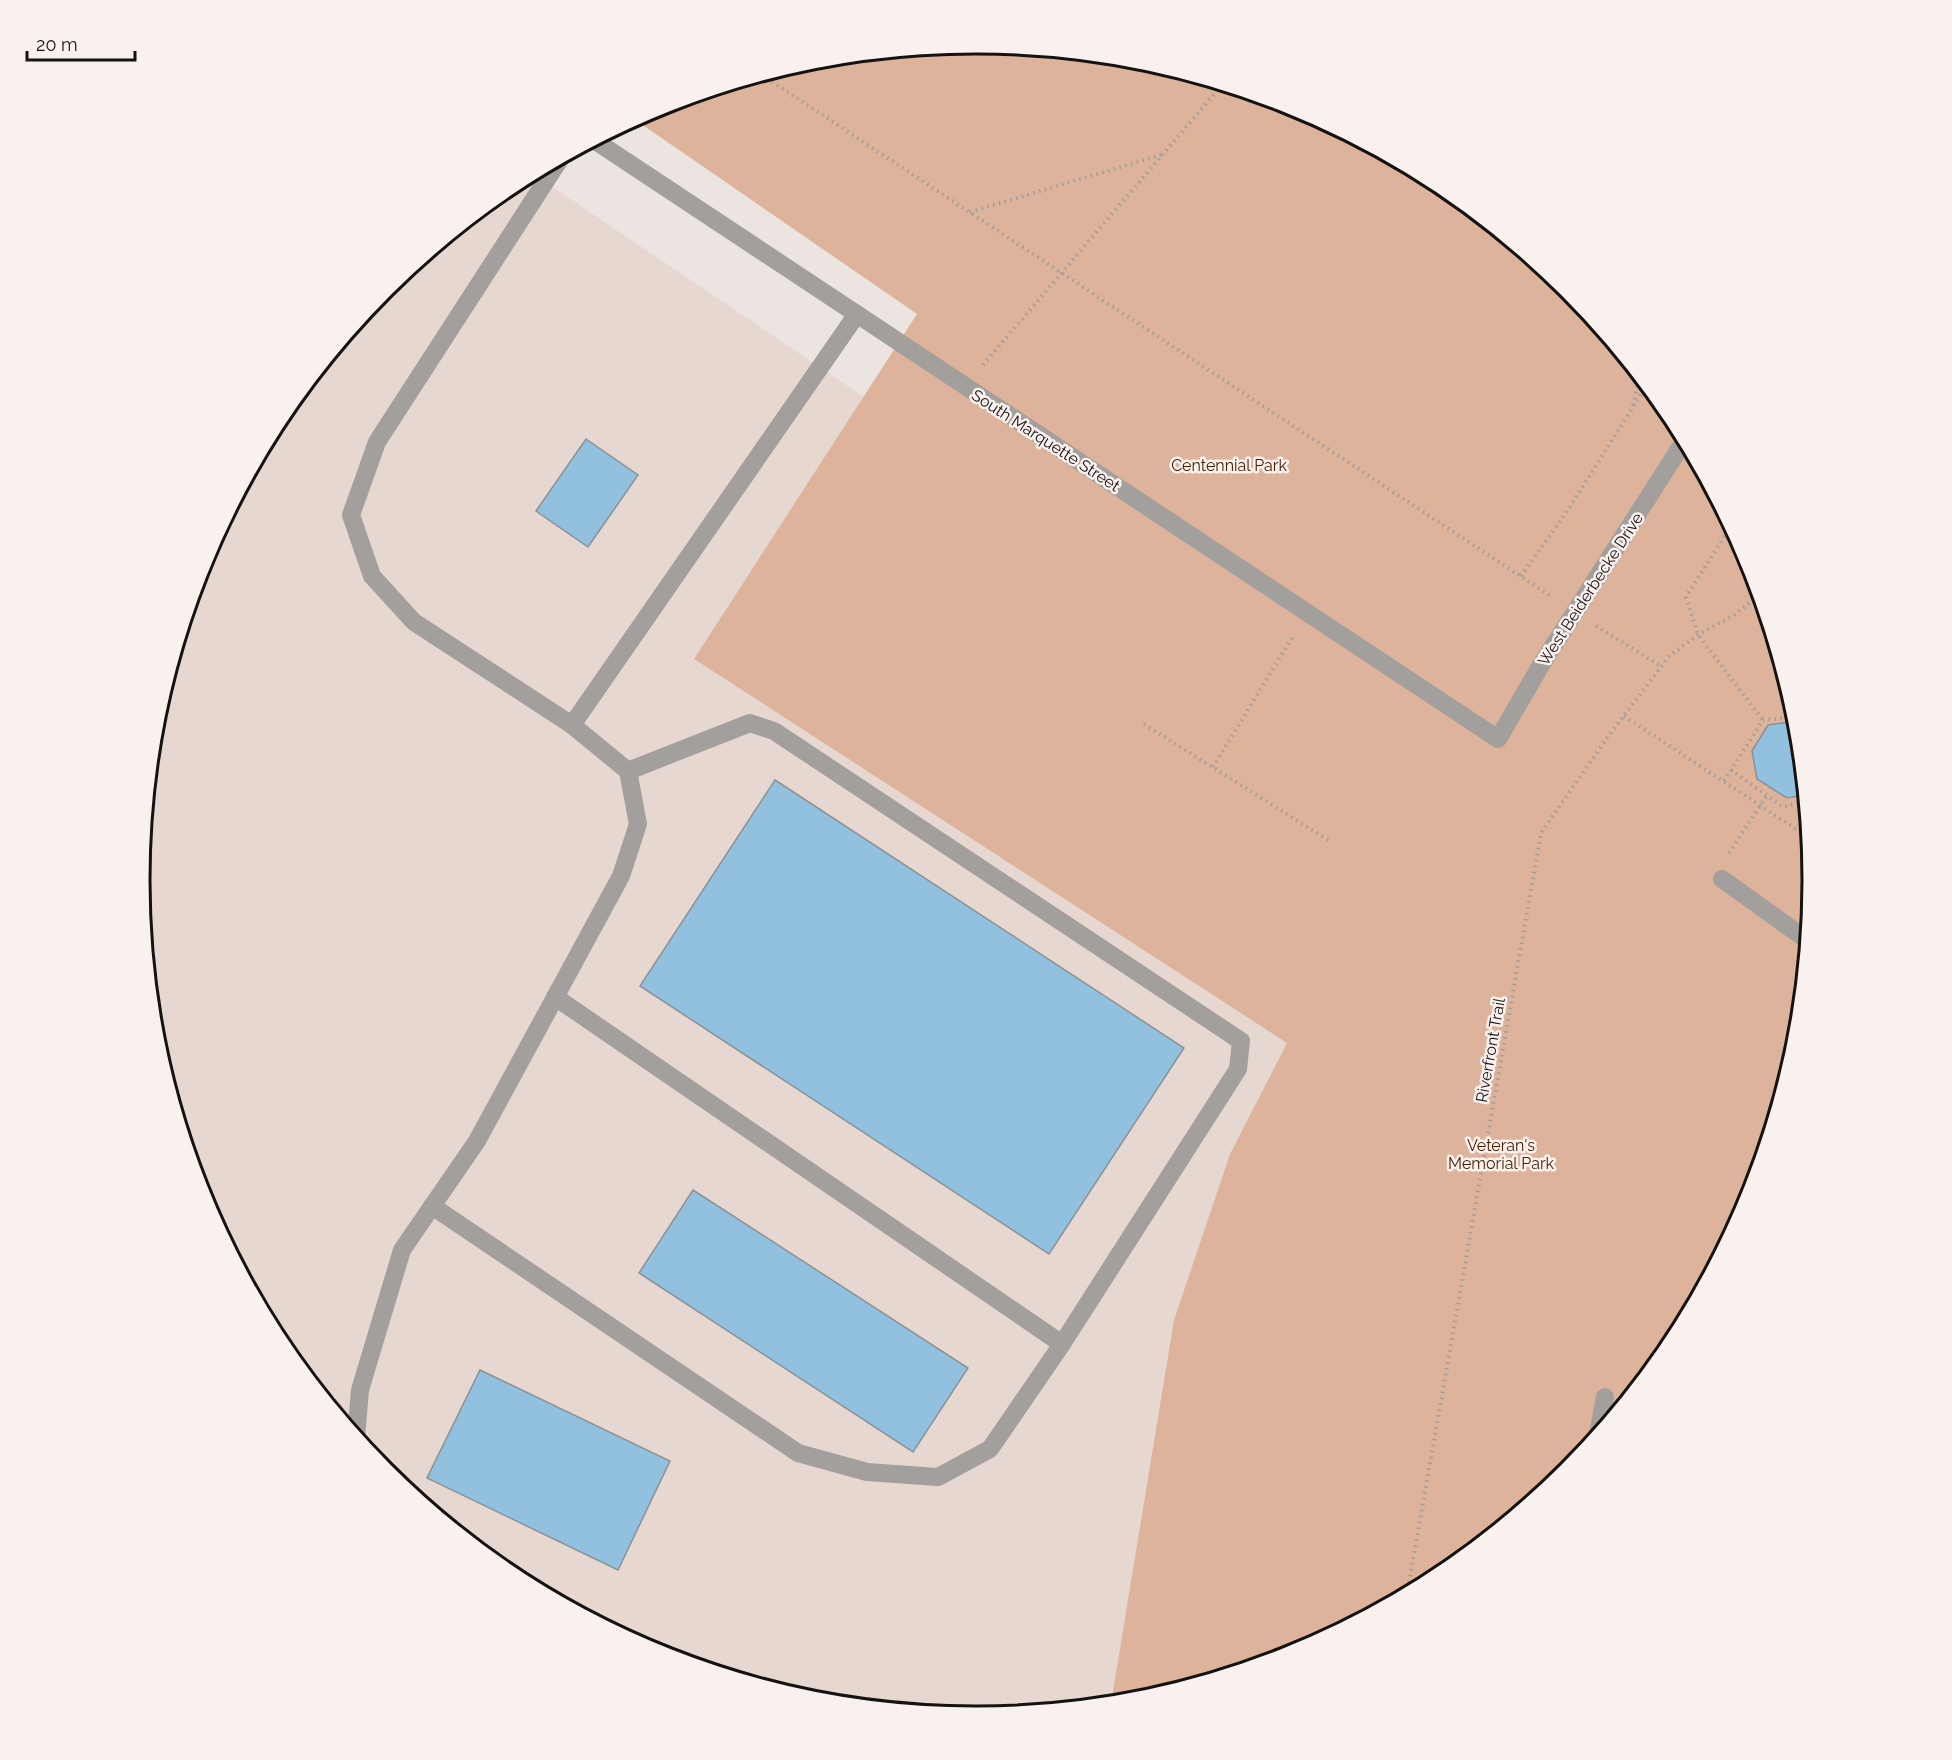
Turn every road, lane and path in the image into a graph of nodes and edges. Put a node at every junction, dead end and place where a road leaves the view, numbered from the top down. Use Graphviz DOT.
graph roads {
  1 [pos="770,80"];
  2 [pos="1217,90"];
  3 [pos="601,145"];
  4 [pos="1161,155"];
  5 [pos="552,172"];
  6 [pos="970,212"];
  7 [pos="1060,272"];
  8 [pos="857,314"];
  9 [pos="965,386"];
  10 [pos="1637,386"];
  11 [pos="1642,393"];
  12 [pos="1631,411"];
  13 [pos="1680,448"];
  14 [pos="1726,534"];
  15 [pos="1521,576"];
  16 [pos="1753,600"];
  17 [pos="1575,612"];
  18 [pos="1308,613"];
  19 [pos="1698,635"];
  20 [pos="1661,666"];
  21 [pos="1624,716"];
  22 [pos="1786,718"];
  23 [pos="1762,720"];
  24 [pos="1144,724"];
  25 [pos="572,725"];
  26 [pos="1498,739"];
  27 [pos="1213,768"];
  28 [pos="1731,770"];
  29 [pos="628,771"];
  30 [pos="1724,781"];
  31 [pos="1767,795"];
  32 [pos="1798,803"];
  33 [pos="1760,805"];
  34 [pos="1800,832"];
  35 [pos="1328,840"];
  36 [pos="1728,854"];
  37 [pos="1722,879"];
  38 [pos="1800,935"];
  39 [pos="555,997"];
  40 [pos="432,1206"];
  41 [pos="1062,1344"];
  42 [pos="1605,1397"];
  43 [pos="1601,1421"];
  44 [pos="358,1428"];
  45 [pos="1409,1583"];
  1 -- 6 [label="path"];
  2 -- 4 [label="path"];
  3 -- 8 [label="street, South Marquette Street"];
  4 -- 6 [label="path"];
  4 -- 7 [label="path"];
  5 -- 25 [label="street"];
  6 -- 7 [label="path"];
  7 -- 9 [label="path"];
  7 -- 15 [label="path"];
  8 -- 9 [label="street, South Marquette Street"];
  8 -- 25 [label="street"];
  9 -- 18 [label="street, South Marquette Street"];
  10 -- 12 [label="path"];
  11 -- 12 [label="path"];
  12 -- 15 [label="path"];
  13 -- 17 [label="street, West Beiderbecke Drive"];
  14 -- 19 [label="path"];
  15 -- 17 [label="path"];
  16 -- 19 [label="path, Riverfront Trail"];
  17 -- 20 [label="path"];
  17 -- 26 [label="street, West Beiderbecke Drive"];
  18 -- 26 [label="street, South Marquette Street"];
  18 -- 27 [label="path"];
  19 -- 20 [label="path, Riverfront Trail"];
  19 -- 23 [label="path"];
  20 -- 21 [label="path, Riverfront Trail"];
  21 -- 30 [label="path"];
  21 -- 45 [label="path, Riverfront Trail"];
  22 -- 23 [label="path"];
  23 -- 28 [label="path"];
  24 -- 27 [label="path"];
  25 -- 29 [label="street"];
  27 -- 35 [label="path"];
  28 -- 30 [label="path"];
  28 -- 31 [label="path"];
  29 -- 39 [label="street"];
  29 -- 41 [label="street"];
  30 -- 33 [label="path"];
  31 -- 32 [label="path"];
  31 -- 33 [label="path"];
  33 -- 34 [label="path"];
  33 -- 36 [label="path"];
  37 -- 38 [label="street"];
  39 -- 40 [label="street"];
  39 -- 41 [label="street"];
  40 -- 41 [label="street"];
  40 -- 44 [label="street"];
  42 -- 43 [label="street"];
}
